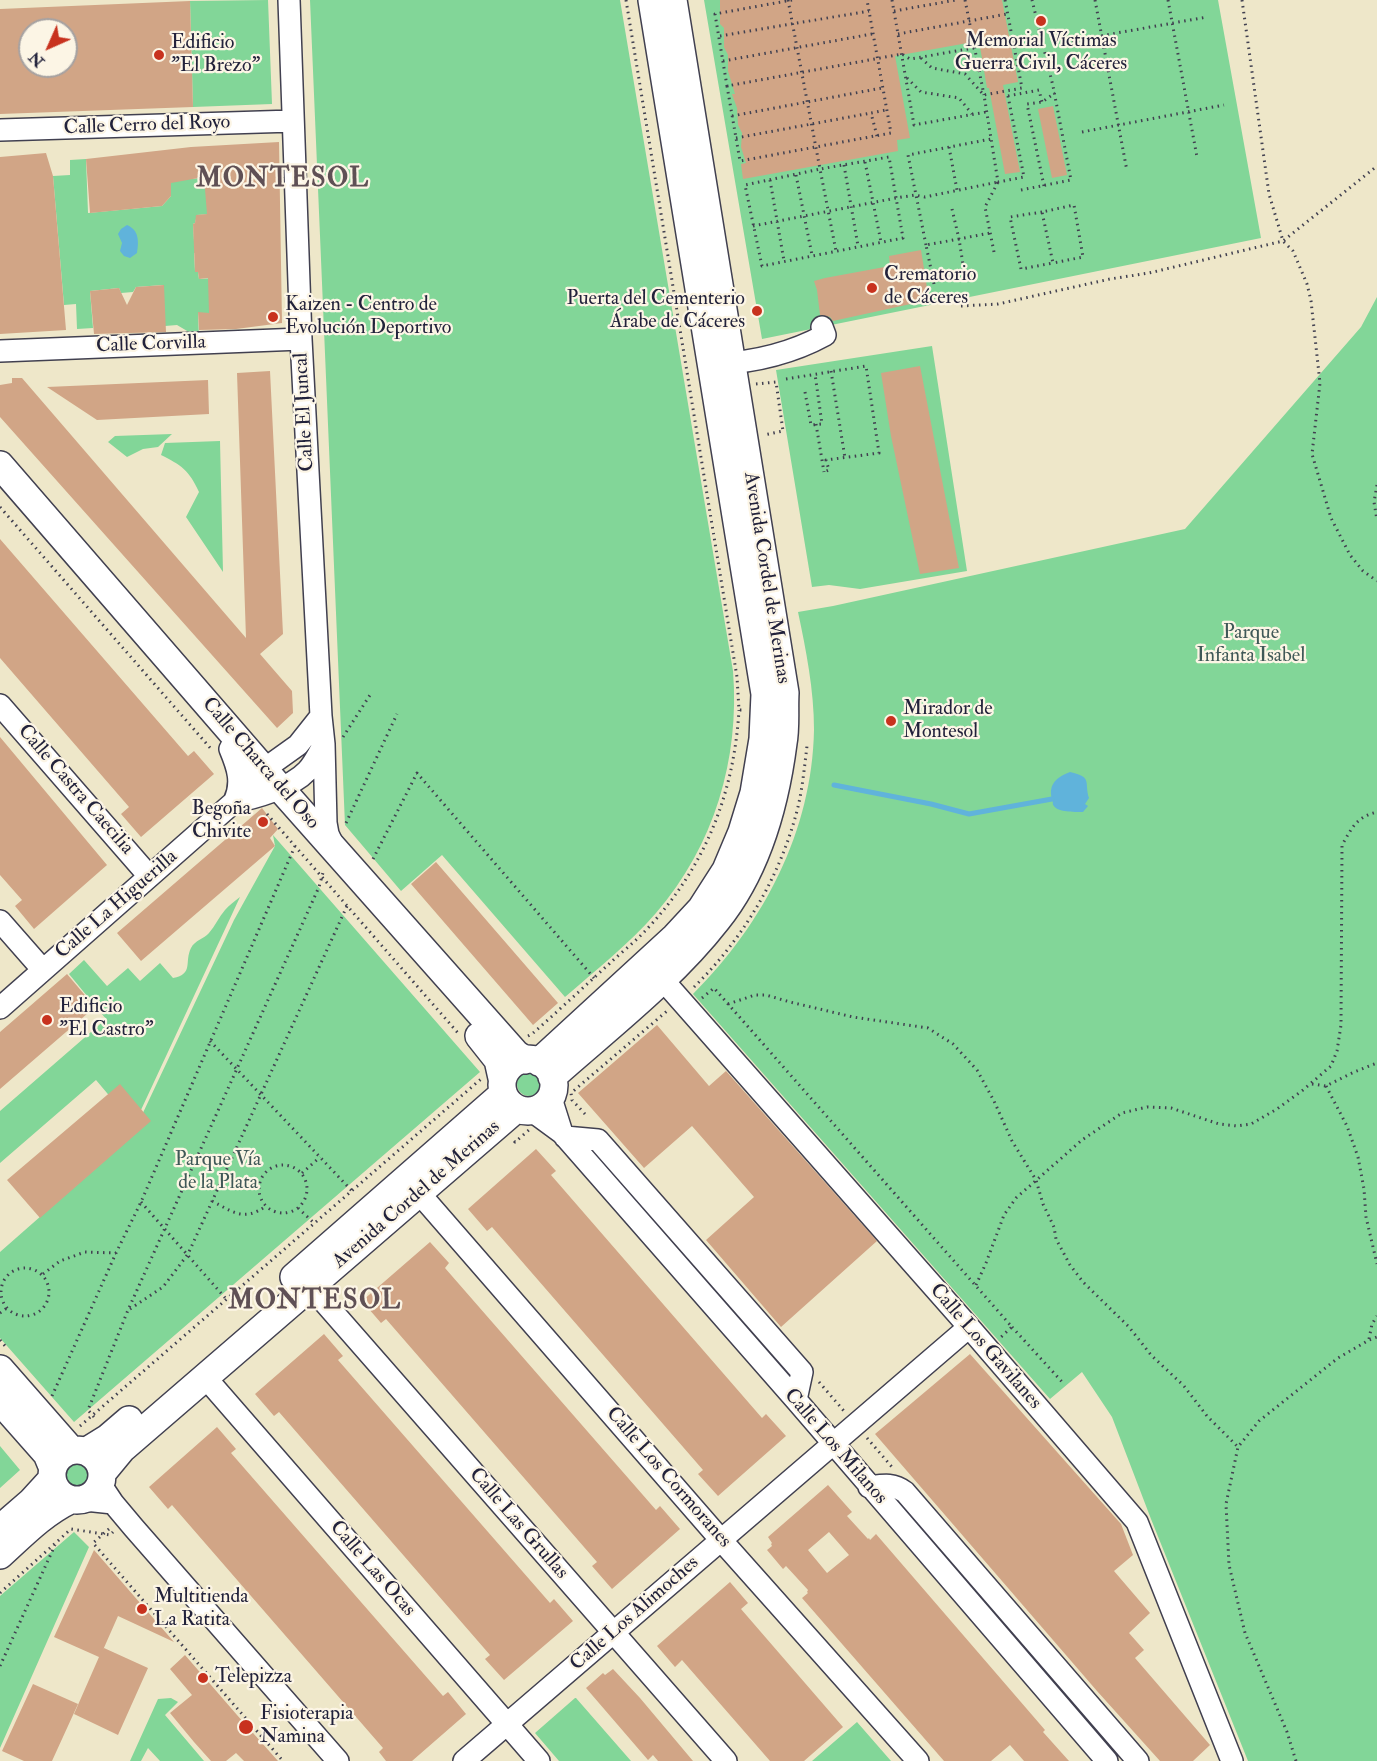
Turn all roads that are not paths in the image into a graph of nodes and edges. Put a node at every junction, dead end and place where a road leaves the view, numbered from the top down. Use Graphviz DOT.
graph roads {
  1 [pos="289,0"];
  2 [pos="652,0"];
  3 [pos="673,0"];
  4 [pos="293,121"];
  5 [pos="0,130"];
  6 [pos="822,327"];
  7 [pos="301,339"];
  8 [pos="0,351"];
  9 [pos="721,364"];
  10 [pos="0,465"];
  11 [pos="0,485"];
  12 [pos="0,705"];
  13 [pos="321,716"];
  14 [pos="333,742"];
  15 [pos="226,745"];
  16 [pos="298,746"];
  17 [pos="260,791"];
  18 [pos="331,854"];
  19 [pos="149,876"];
  20 [pos="0,921"];
  21 [pos="43,970"];
  22 [pos="662,979"];
  23 [pos="0,1008"];
  24 [pos="523,1080"];
  25 [pos="419,1193"];
  26 [pos="311,1287"];
  27 [pos="969,1327"];
  28 [pos="3,1359"];
  29 [pos="205,1377"];
  30 [pos="0,1401"];
  31 [pos="833,1444"];
  32 [pos="81,1473"];
  33 [pos="869,1487"];
  34 [pos="0,1529"];
  35 [pos="722,1540"];
  36 [pos="0,1555"];
  37 [pos="614,1632"];
  38 [pos="507,1725"];
  39 [pos="338,1761"];
  40 [pos="464,1761"];
  41 [pos="538,1761"];
  42 [pos="726,1761"];
  43 [pos="918,1761"];
  44 [pos="1107,1761"];
  45 [pos="1138,1761"];
  46 [pos="1232,1761"];
  1 -- 4 [label="street, Calle El Juncal"];
  2 -- 9 [label="main road, Avenida Cordel de Merinas"];
  3 -- 9 [label="main road, Avenida Cordel de Merinas"];
  4 -- 5 [label="street, Calle Cerro del Royo"];
  4 -- 7 [label="street, Calle El Juncal"];
  6 -- 9 [label="street"];
  7 -- 8 [label="street, Calle Corvilla"];
  7 -- 13 [label="street, Calle El Juncal"];
  9 -- 22 [label="main road, Avenida Cordel de Merinas"];
  9 -- 24 [label="main road, Avenida Cordel de Merinas"];
  10 -- 15 [label="main road, Calle Charca del Oso"];
  11 -- 15 [label="main road, Calle Charca del Oso"];
  12 -- 19 [label="street, Calle Castra Caecilia"];
  13 -- 14 [label="street, Calle El Juncal"];
  13 -- 16 [label="street"];
  14 -- 17 [label="street"];
  14 -- 18 [label="street, Calle El Juncal"];
  15 -- 16 [label="street"];
  15 -- 17 [label="main road, Calle Charca del Oso"];
  16 -- 17 [label="street"];
  17 -- 18 [label="main road, Calle Charca del Oso"];
  17 -- 19 [label="street, Calle La Higuerilla"];
  18 -- 24 [label="main road, Calle Charca del Oso"];
  19 -- 21 [label="street, Calle La Higuerilla"];
  20 -- 21 [label="street"];
  21 -- 23 [label="street, Calle La Higuerilla"];
  22 -- 24 [label="main road, Avenida Cordel de Merinas"];
  22 -- 27 [label="street, Calle Los Gavilanes"];
  24 -- 25 [label="main road, Avenida Cordel de Merinas"];
  24 -- 31 [label="street, Calle Los Milanos"];
  24 -- 32 [label="main road, Avenida Cordel de Merinas"];
  25 -- 26 [label="main road, Avenida Cordel de Merinas"];
  25 -- 35 [label="street, Calle Los Cormoranes"];
  26 -- 29 [label="main road, Avenida Cordel de Merinas"];
  26 -- 37 [label="street, Calle Las Grullas"];
  27 -- 31 [label="street, Calle Los Alimoches"];
  27 -- 46 [label="street, Calle Los Gavilanes"];
  28 -- 32 [label="main road"];
  29 -- 32 [label="main road, Avenida Cordel de Merinas"];
  29 -- 38 [label="street, Calle Las Ocas"];
  30 -- 32 [label="main road"];
  31 -- 33 [label="street, Calle Los Milanos"];
  31 -- 35 [label="street, Calle Los Alimoches"];
  32 -- 34 [label="main road, Avenida Cordel de Merinas"];
  32 -- 36 [label="main road, Avenida Cordel de Merinas"];
  32 -- 39 [label="street"];
  33 -- 44 [label="street, Calle Los Milanos"];
  33 -- 45 [label="street"];
  35 -- 37 [label="street, Calle Los Alimoches"];
  35 -- 43 [label="street, Calle Los Cormoranes"];
  37 -- 38 [label="street, Calle Los Alimoches"];
  37 -- 42 [label="street, Calle Las Grullas"];
  38 -- 40 [label="street, Calle Los Alimoches"];
  38 -- 41 [label="street, Calle Las Ocas"];
}
